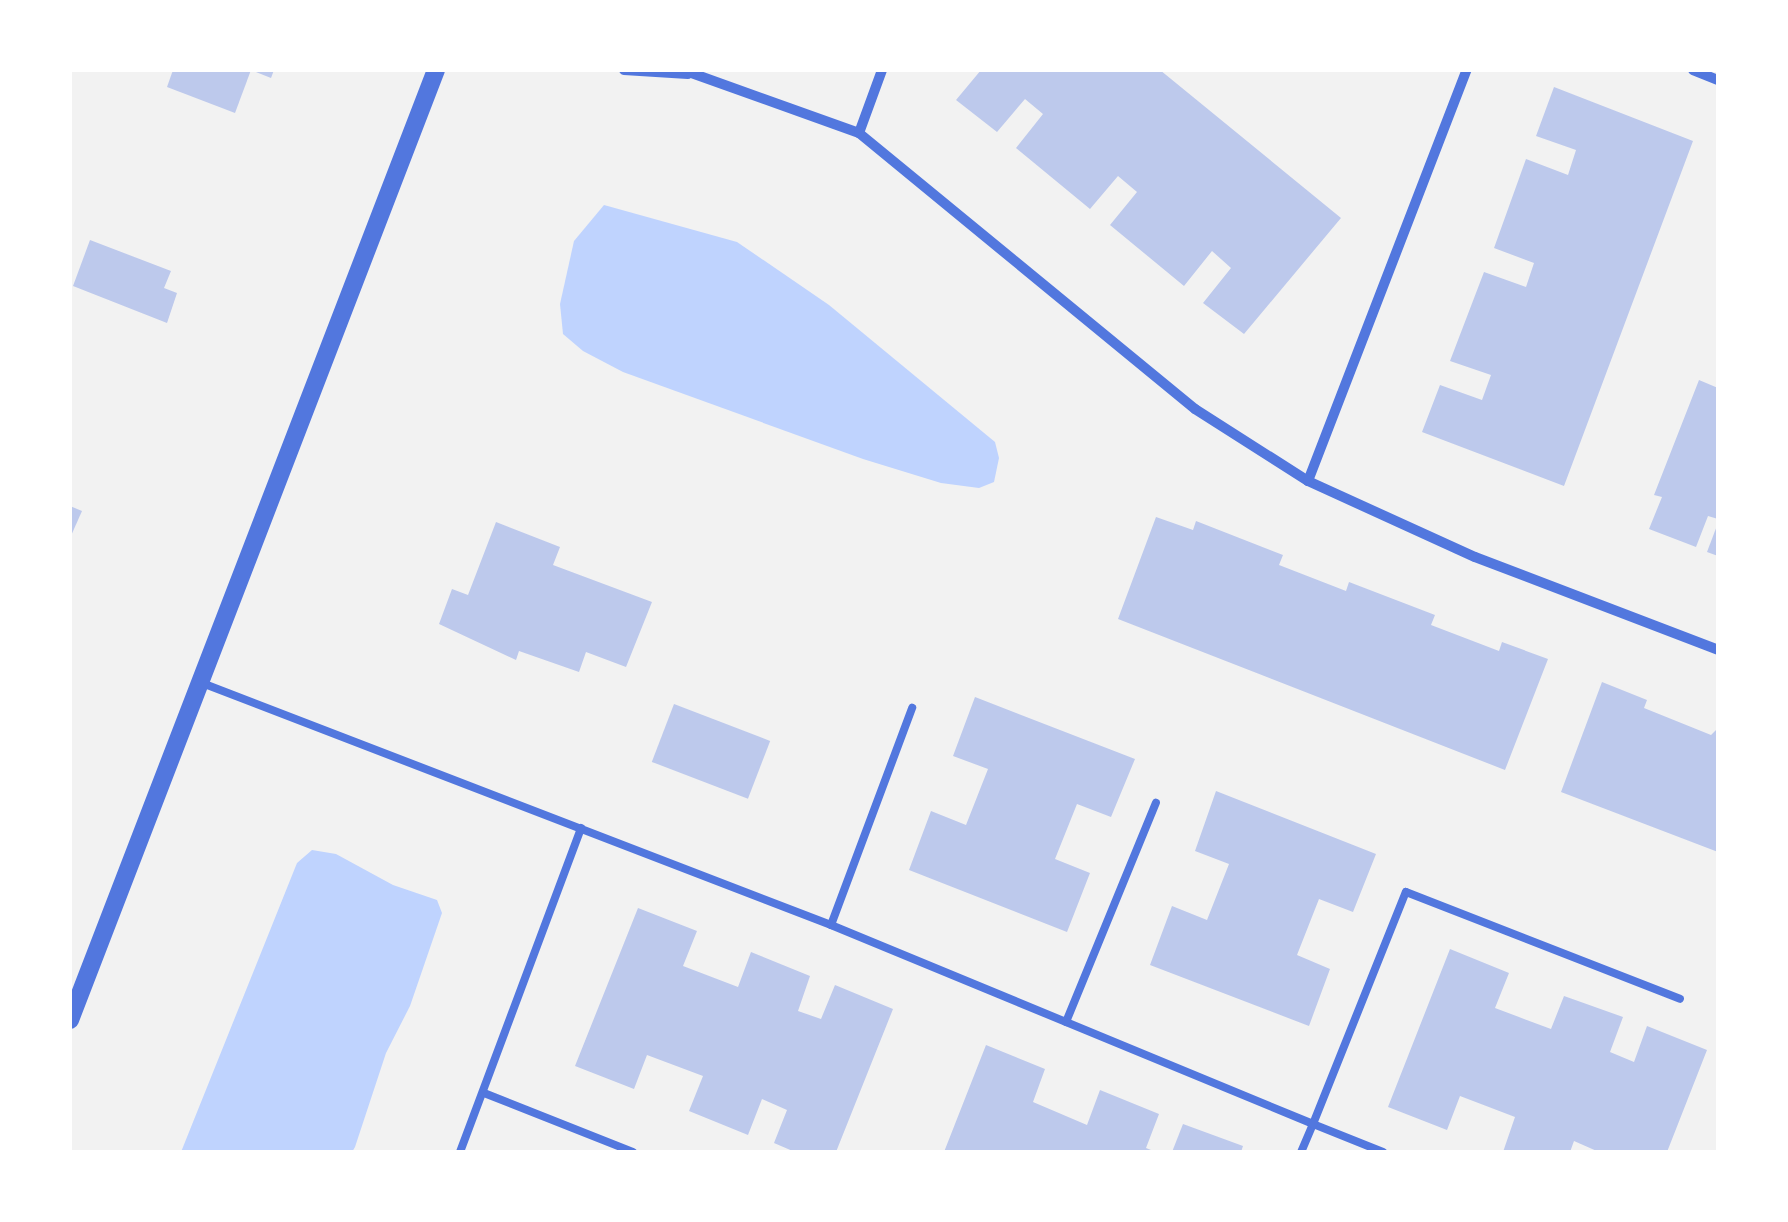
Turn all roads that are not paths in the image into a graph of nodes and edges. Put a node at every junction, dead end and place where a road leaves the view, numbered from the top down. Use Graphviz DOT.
graph roads {
  1 [pos="436,70"];
  2 [pos="624,70"];
  3 [pos="882,70"];
  4 [pos="1467,70"];
  5 [pos="1693,70"];
  6 [pos="686,72"];
  7 [pos="1718,80"];
  8 [pos="859,132"];
  9 [pos="1308,481"];
  10 [pos="1718,650"];
  11 [pos="200,682"];
  12 [pos="912,708"];
  13 [pos="1156,803"];
  14 [pos="581,828"];
  15 [pos="832,925"];
  16 [pos="1680,999"];
  17 [pos="70,1020"];
  18 [pos="1066,1022"];
  19 [pos="484,1093"];
  20 [pos="1313,1124"];
  21 [pos="460,1152"];
  22 [pos="633,1152"];
  23 [pos="1301,1152"];
  24 [pos="1382,1152"];
  1 -- 11 [label="street"];
  2 -- 6 [label="street"];
  3 -- 8 [label="street"];
  4 -- 9 [label="street"];
  5 -- 7 [label="street"];
  6 -- 8 [label="street"];
  8 -- 9 [label="street"];
  9 -- 10 [label="street"];
  11 -- 14 [label="lane"];
  11 -- 17 [label="street"];
  12 -- 15 [label="lane"];
  13 -- 18 [label="lane"];
  14 -- 15 [label="lane"];
  14 -- 19 [label="lane"];
  15 -- 18 [label="lane"];
  16 -- 20 [label="lane"];
  18 -- 20 [label="lane"];
  19 -- 21 [label="lane"];
  19 -- 22 [label="lane"];
  20 -- 23 [label="lane"];
  20 -- 24 [label="lane"];
}
